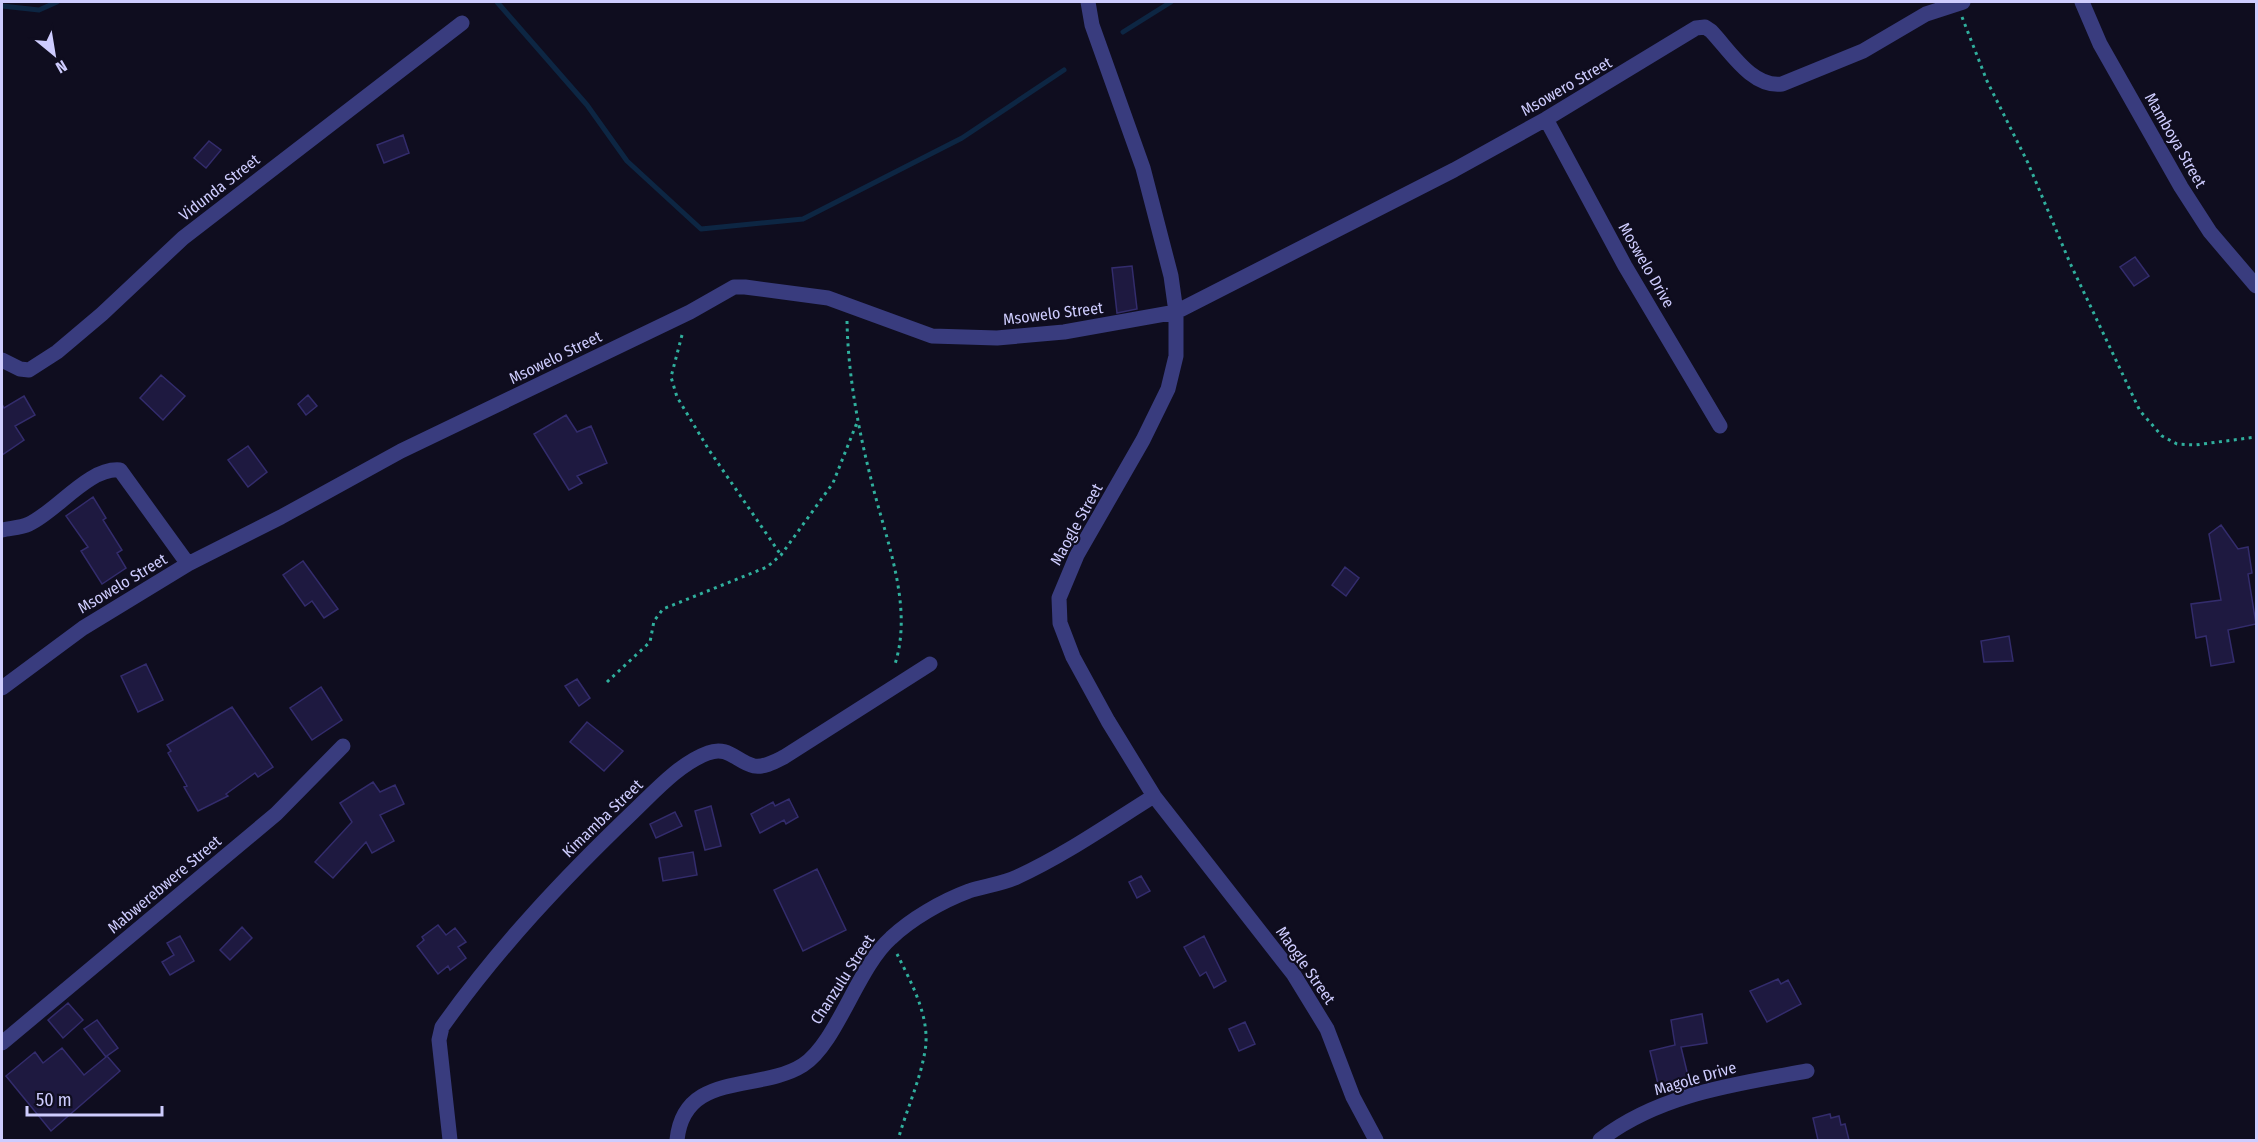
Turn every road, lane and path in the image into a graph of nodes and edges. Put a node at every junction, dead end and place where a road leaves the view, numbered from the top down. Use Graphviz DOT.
graph roads {
  1 [pos="1088,2"];
  2 [pos="2082,2"];
  3 [pos="1960,3"];
  4 [pos="462,23"];
  5 [pos="1546,119"];
  6 [pos="2256,286"];
  7 [pos="846,306"];
  8 [pos="690,312"];
  9 [pos="1176,312"];
  10 [pos="2,360"];
  11 [pos="858,418"];
  12 [pos="1720,426"];
  13 [pos="2256,437"];
  14 [pos="2,530"];
  15 [pos="781,555"];
  16 [pos="188,564"];
  17 [pos="930,664"];
  18 [pos="607,682"];
  19 [pos="2,688"];
  20 [pos="884,694"];
  21 [pos="343,746"];
  22 [pos="1154,796"];
  23 [pos="889,939"];
  24 [pos="2,1043"];
  25 [pos="1807,1071"];
  26 [pos="450,1140"];
  27 [pos="677,1140"];
  28 [pos="898,1140"];
  29 [pos="1376,1140"];
  30 [pos="1600,1140"];
  1 -- 9 [label="street, Maogle Street"];
  2 -- 6 [label="street, Mamboya Street"];
  3 -- 5 [label="street, Msowero Street"];
  3 -- 13 [label="path"];
  4 -- 10 [label="street, Vidunda Street"];
  5 -- 9 [label="street, Msowero Street"];
  5 -- 12 [label="street, Moswelo Drive"];
  7 -- 8 [label="street, Msowelo Street"];
  7 -- 9 [label="street, Msowelo Street"];
  7 -- 11 [label="path"];
  8 -- 15 [label="path"];
  8 -- 16 [label="street, Msowelo Street"];
  9 -- 22 [label="street, Maogle Street"];
  11 -- 15 [label="path"];
  11 -- 20 [label="path"];
  14 -- 16 [label="street"];
  15 -- 18 [label="path"];
  16 -- 19 [label="street, Msowelo Street"];
  17 -- 20 [label="street, Kimamba Street"];
  20 -- 26 [label="street, Kimamba Street"];
  21 -- 24 [label="street, Mabwerebwere Street"];
  22 -- 23 [label="street, Chanzulu Street"];
  22 -- 29 [label="street, Maogle Street"];
  23 -- 27 [label="street, Chanzulu Street"];
  23 -- 28 [label="path"];
  25 -- 30 [label="street, Magole Drive"];
}
